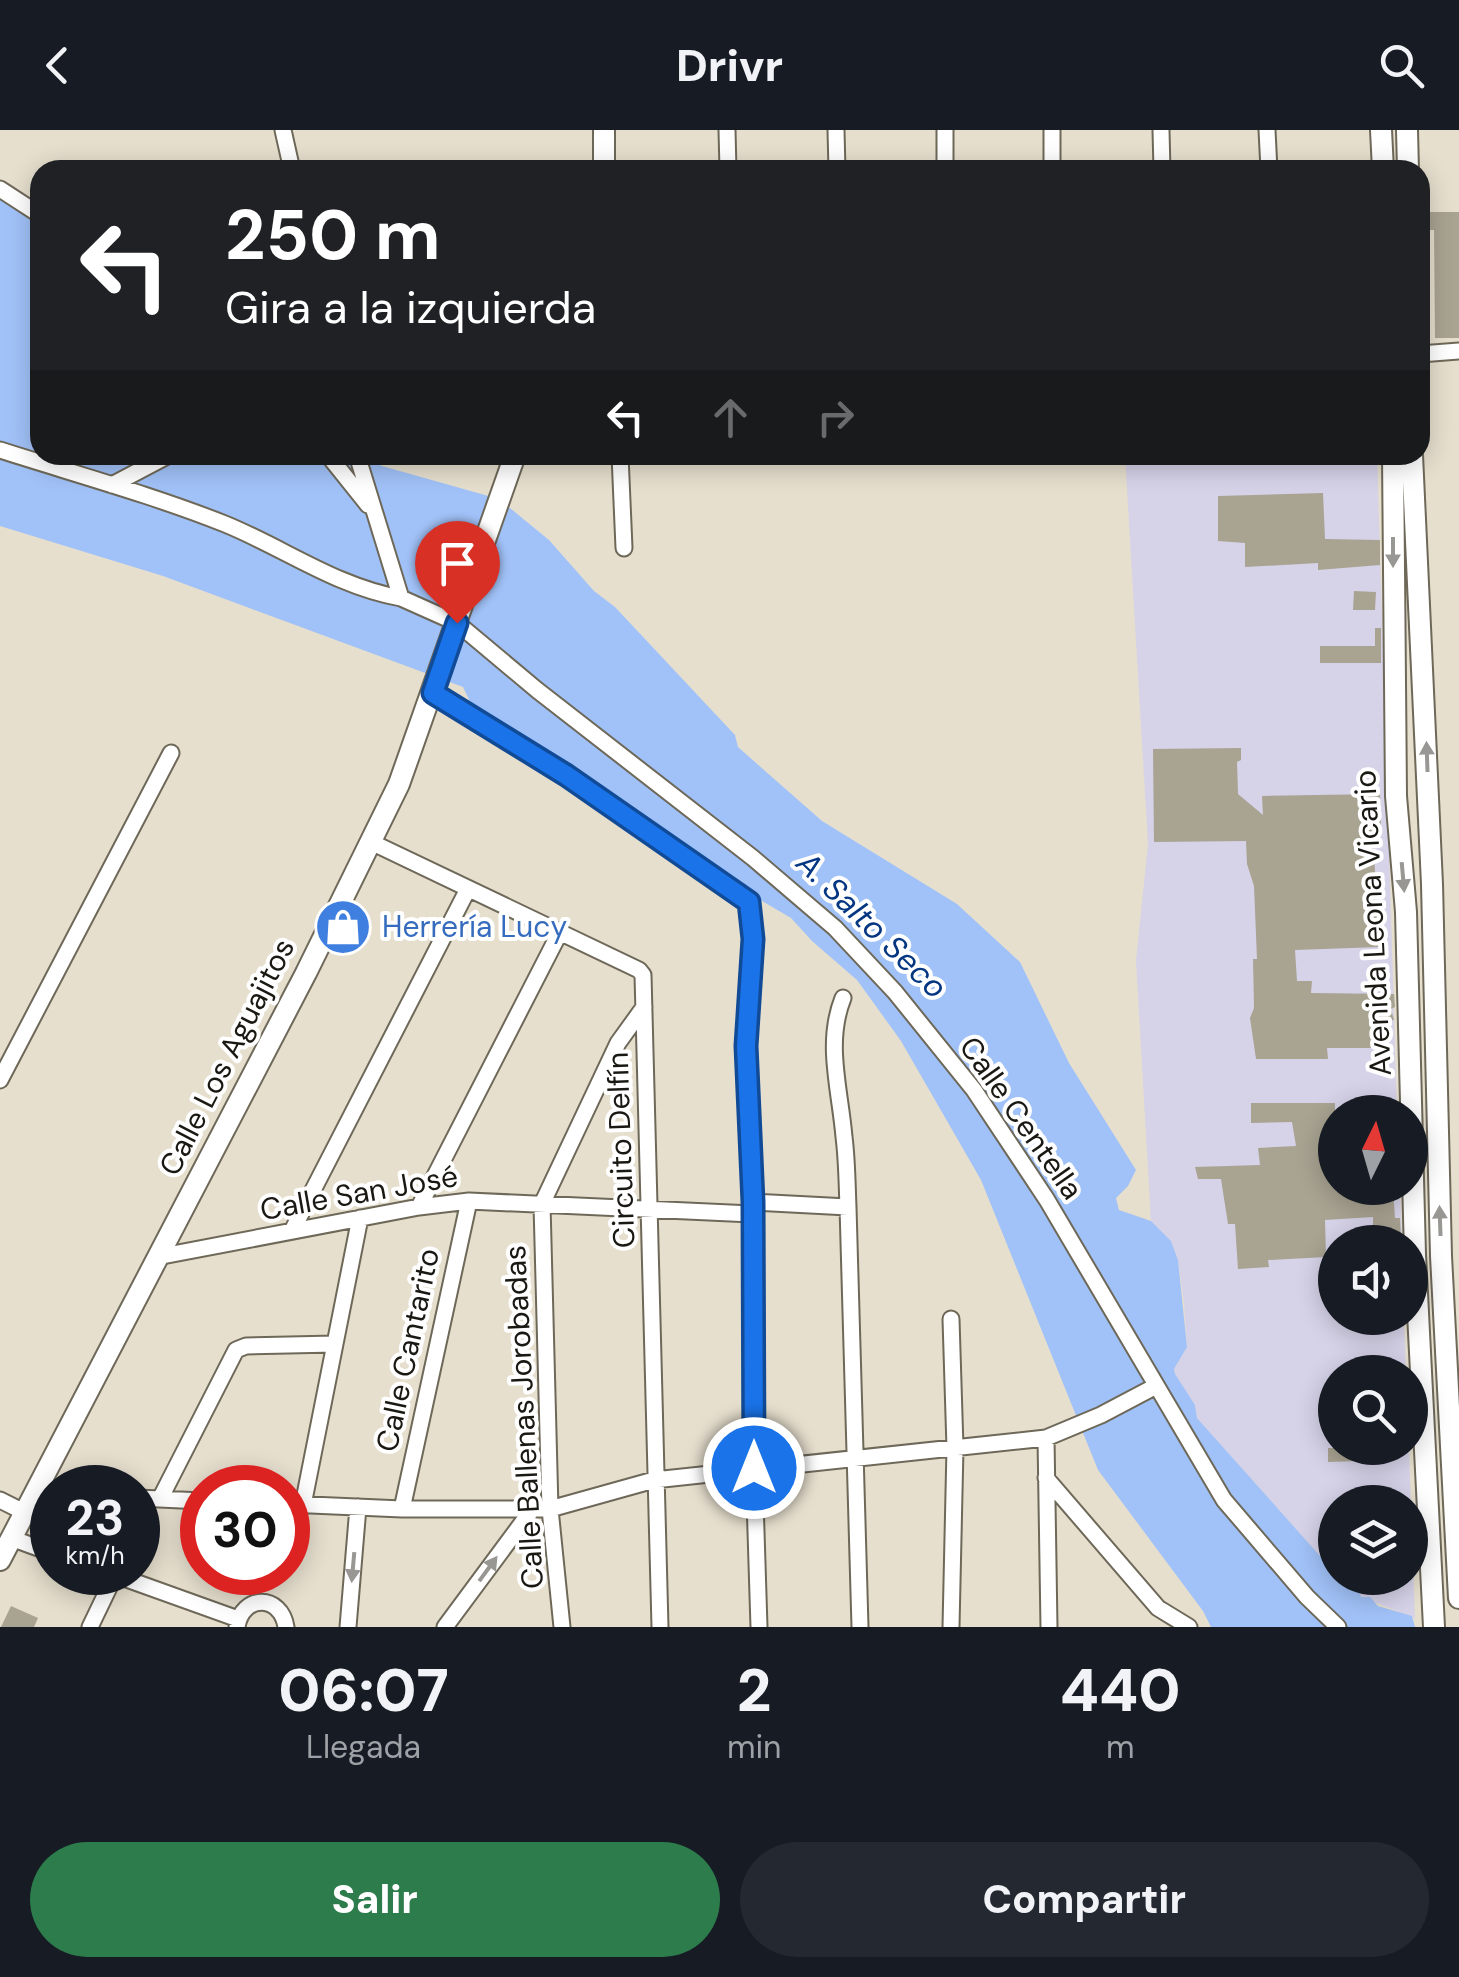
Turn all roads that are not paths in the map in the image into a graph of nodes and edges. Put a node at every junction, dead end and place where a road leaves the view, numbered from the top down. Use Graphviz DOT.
graph roads {
  1 [pos="283,130"];
  2 [pos="604,130"];
  3 [pos="727,130"];
  4 [pos="836,130"];
  5 [pos="945,130"];
  6 [pos="1052,130"];
  7 [pos="1161,130"];
  8 [pos="1267,130"];
  9 [pos="1382,130"];
  10 [pos="1407,130"];
  11 [pos="290,160"];
  12 [pos="604,160"];
  13 [pos="728,160"];
  14 [pos="836,160"];
  15 [pos="945,160"];
  16 [pos="1052,160"];
  17 [pos="1162,160"];
  18 [pos="1268,160"];
  19 [pos="1383,160"];
  20 [pos="1408,160"];
  21 [pos="0,189"];
  22 [pos="30,208"];
  23 [pos="1459,351"];
  24 [pos="1430,353"];
  25 [pos="0,450"];
  26 [pos="30,459"];
  27 [pos="48,465"];
  28 [pos="150,465"];
  29 [pos="336,465"];
  30 [pos="360,465"];
  31 [pos="512,465"];
  32 [pos="620,465"];
  33 [pos="1393,465"];
  34 [pos="1412,465"];
  35 [pos="112,485"];
  36 [pos="374,512"];
  37 [pos="624,548"];
  38 [pos="401,598"];
  39 [pos="457,623"];
  40 [pos="433,693"];
  41 [pos="171,753"];
  42 [pos="372,842"];
  43 [pos="468,889"];
  44 [pos="559,934"];
  45 [pos="843,998"];
  46 [pos="644,1006"];
  47 [pos="0,1080"];
  48 [pos="469,1202"];
  49 [pos="542,1204"];
  50 [pos="420,1207"];
  51 [pos="752,1208"];
  52 [pos="848,1208"];
  53 [pos="652,1210"];
  54 [pos="360,1218"];
  55 [pos="292,1232"];
  56 [pos="158,1258"];
  57 [pos="951,1319"];
  58 [pos="335,1344"];
  59 [pos="1421,1355"];
  60 [pos="1156,1386"];
  61 [pos="1454,1397"];
  62 [pos="1428,1398"];
  63 [pos="1046,1438"];
  64 [pos="955,1448"];
  65 [pos="857,1456"];
  66 [pos="305,1465"];
  67 [pos="1427,1465"];
  68 [pos="754,1468"];
  69 [pos="1046,1478"];
  70 [pos="654,1480"];
  71 [pos="160,1499"];
  72 [pos="180,1499"];
  73 [pos="0,1500"];
  74 [pos="310,1505"];
  75 [pos="358,1507"];
  76 [pos="402,1509"];
  77 [pos="550,1510"];
  78 [pos="531,1511"];
  79 [pos="23,1515"];
  80 [pos="0,1560"];
  81 [pos="160,1593"];
  82 [pos="103,1595"];
  83 [pos="1459,1598"];
  84 [pos="1158,1608"];
  85 [pos="237,1623"];
  86 [pos="90,1627"];
  87 [pos="286,1627"];
  88 [pos="348,1627"];
  89 [pos="446,1627"];
  90 [pos="562,1627"];
  91 [pos="660,1627"];
  92 [pos="759,1627"];
  93 [pos="860,1627"];
  94 [pos="952,1627"];
  95 [pos="1050,1627"];
  96 [pos="1158,1627"];
  97 [pos="1189,1627"];
  98 [pos="1338,1627"];
  99 [pos="1434,1627"];
  1 -- 11 [label="street"];
  2 -- 12 [label="street"];
  3 -- 13 [label="street"];
  4 -- 14 [label="street"];
  5 -- 15 [label="street"];
  6 -- 16 [label="street"];
  7 -- 17 [label="street"];
  8 -- 18 [label="street"];
  9 -- 19 [label="street"];
  10 -- 20 [label="street"];
  21 -- 22 [label="street"];
  23 -- 24 [label="street"];
  25 -- 26 [label="street, Calle Centella"];
  27 -- 35 [label="street, Calle Centella"];
  28 -- 35 [label="street"];
  29 -- 36 [label="street"];
  30 -- 36 [label="street"];
  31 -- 39 [label="street, Calle Los Aguajitos"];
  32 -- 37 [label="street"];
  33 -- 59 [label="street, Avenida Leona Vicario, one-way"];
  61 -- 34 [label="street, Avenida Leona Vicario, one-way"];
  35 -- 38 [label="street, Calle Centella"];
  36 -- 38 [label="street"];
  38 -- 39 [label="street, Calle Centella"];
  39 -- 40 [label="street, Calle Los Aguajitos"];
  39 -- 60 [label="street, Calle Centella"];
  40 -- 42 [label="street, Calle Los Aguajitos"];
  40 -- 51 [label="street"];
  41 -- 47 [label="street"];
  42 -- 43 [label="street, Circuito Delfín"];
  42 -- 56 [label="street, Calle Los Aguajitos"];
  43 -- 44 [label="street, Circuito Delfín"];
  43 -- 55 [label="street"];
  44 -- 46 [label="street, Circuito Delfín"];
  44 -- 50 [label="street"];
  45 -- 52 [label="street"];
  46 -- 49 [label="street"];
  46 -- 53 [label="street, Circuito Delfín"];
  48 -- 49 [label="street, Calle San José"];
  48 -- 50 [label="street, Calle San José"];
  48 -- 76 [label="street, Calle Cantarito"];
  49 -- 53 [label="street, Calle San José"];
  49 -- 77 [label="street, Calle Ballenas Jorobadas"];
  50 -- 54 [label="street, Calle San José"];
  51 -- 52 [label="street, Calle San José"];
  51 -- 53 [label="street, Calle San José"];
  51 -- 68 [label="street"];
  52 -- 65 [label="street"];
  53 -- 70 [label="street, Circuito Delfín"];
  54 -- 55 [label="street, Calle San José"];
  54 -- 58 [label="street"];
  55 -- 56 [label="street, Calle San José"];
  56 -- 79 [label="street, Calle Los Aguajitos"];
  57 -- 64 [label="street"];
  58 -- 66 [label="street"];
  58 -- 71 [label="street"];
  60 -- 63 [label="street"];
  60 -- 98 [label="street, Calle Centella"];
  61 -- 62 [label="street"];
  61 -- 83 [label="street, Avenida Leona Vicario"];
  63 -- 64 [label="street"];
  63 -- 69 [label="street"];
  64 -- 65 [label="street"];
  64 -- 94 [label="street"];
  65 -- 68 [label="street"];
  65 -- 93 [label="street"];
  67 -- 99 [label="street, Avenida Leona Vicario"];
  68 -- 70 [label="street"];
  68 -- 92 [label="street"];
  69 -- 84 [label="street"];
  69 -- 95 [label="street"];
  70 -- 77 [label="street"];
  70 -- 91 [label="street, Circuito Delfín"];
  71 -- 72 [label="street"];
  73 -- 79 [label="street"];
  74 -- 75 [label="street"];
  75 -- 76 [label="street"];
  75 -- 88 [label="street, one-way"];
  76 -- 78 [label="street"];
  77 -- 78 [label="street"];
  77 -- 90 [label="street, Calle Ballenas Jorobadas"];
  89 -- 78 [label="street, one-way"];
  79 -- 80 [label="street, Calle Los Aguajitos"];
  81 -- 85 [label="street"];
  82 -- 86 [label="street"];
  84 -- 96 [label="street"];
  84 -- 97 [label="street"];
  85 -- 87 [label="street"];
}
